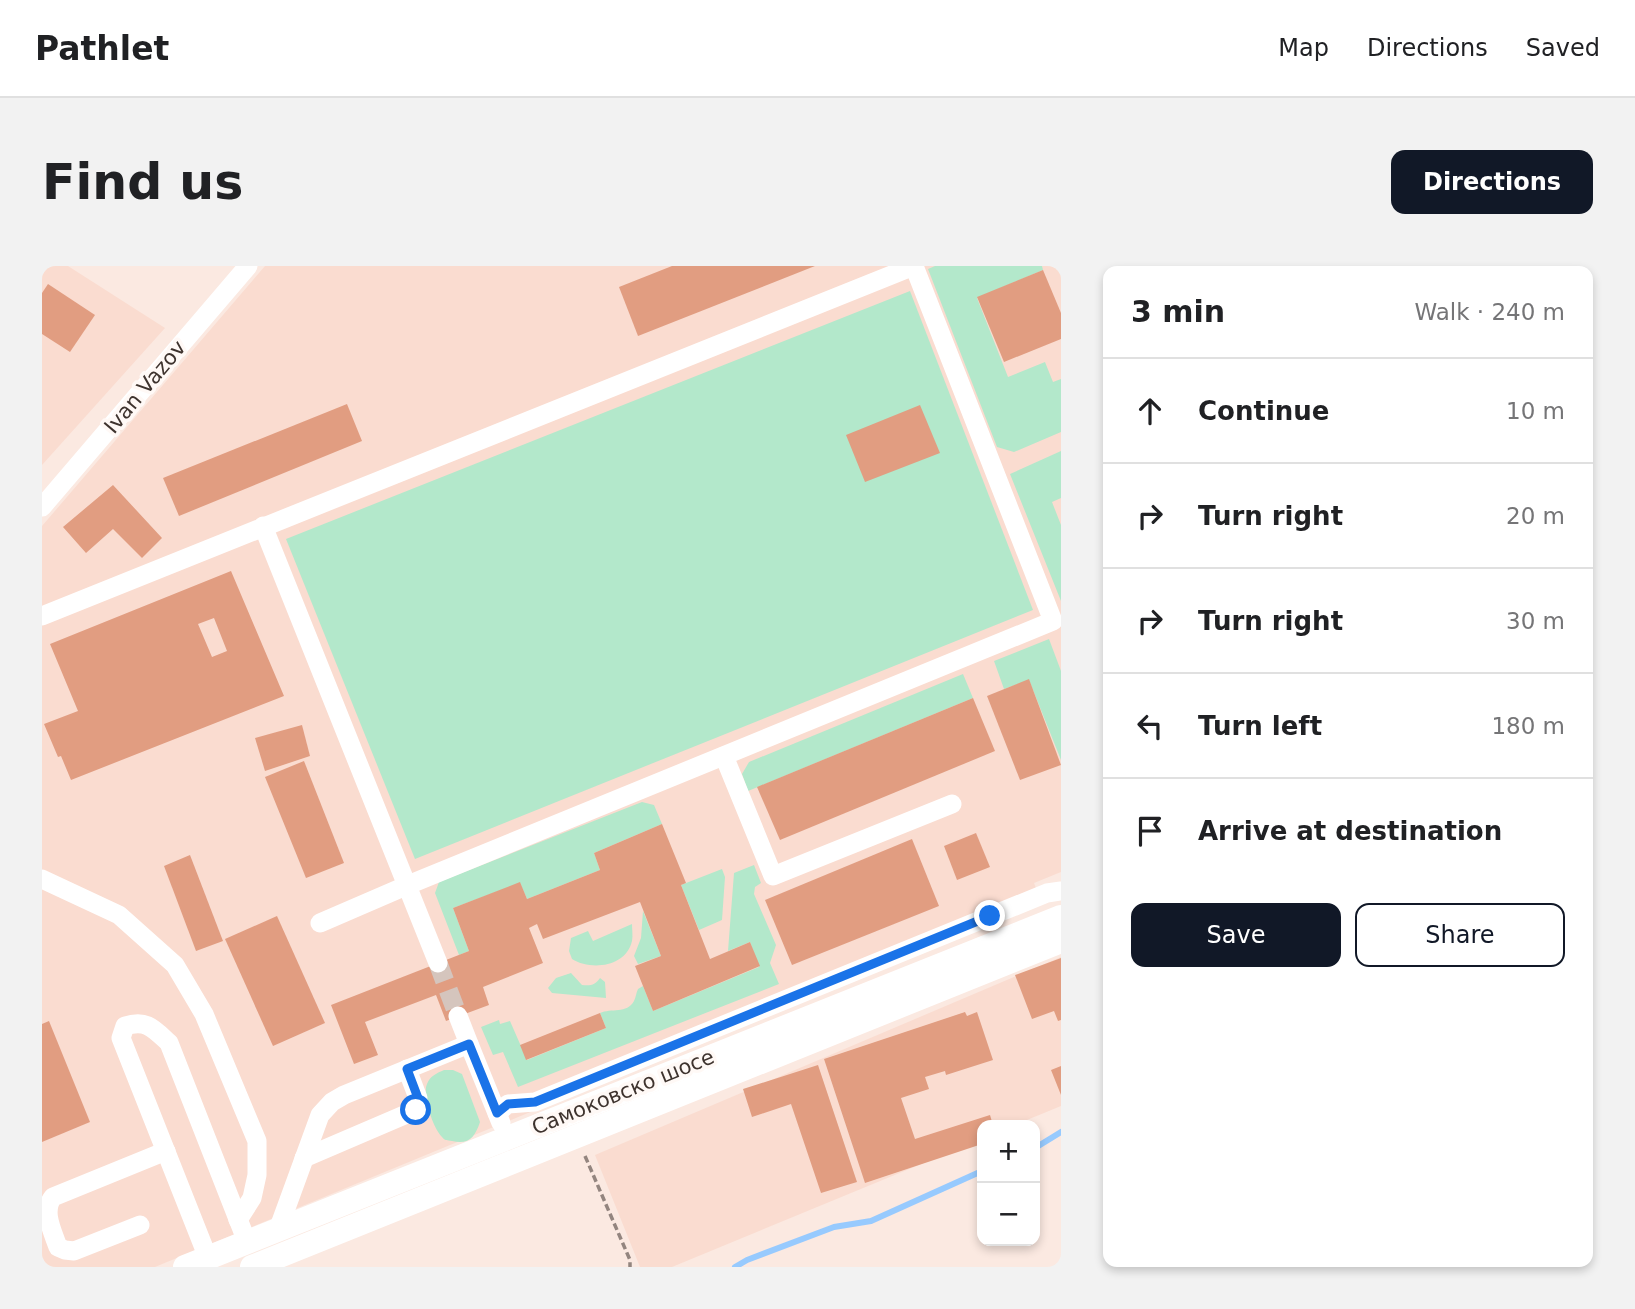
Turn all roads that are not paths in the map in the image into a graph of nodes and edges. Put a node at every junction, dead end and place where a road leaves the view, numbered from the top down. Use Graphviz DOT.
graph roads {
  1 [pos="248,266"];
  2 [pos="914,266"];
  3 [pos="42,508"];
  4 [pos="263,526"];
  5 [pos="42,616"];
  6 [pos="724,756"];
  7 [pos="952,804"];
  8 [pos="42,878"];
  9 [pos="408,885"];
  10 [pos="1061,891"];
  11 [pos="990,916"];
  12 [pos="1061,917"];
  13 [pos="320,923"];
  14 [pos="1015,935"];
  15 [pos="1061,941"];
  16 [pos="438,963"];
  17 [pos="458,1016"];
  18 [pos="469,1044"];
  19 [pos="407,1069"];
  20 [pos="497,1113"];
  21 [pos="507,1138"];
  22 [pos="166,1151"];
  23 [pos="304,1158"];
  24 [pos="140,1225"];
  25 [pos="278,1230"];
  26 [pos="243,1231"];
  27 [pos="208,1258"];
  28 [pos="185,1267"];
  29 [pos="252,1267"];
  1 -- 3 [label="street, Ivan Vazov"];
  2 -- 4 [label="street"];
  2 -- 6 [label="street"];
  4 -- 5 [label="street"];
  4 -- 9 [label="street"];
  6 -- 7 [label="street"];
  6 -- 9 [label="street"];
  8 -- 26 [label="street"];
  9 -- 13 [label="street"];
  9 -- 16 [label="street"];
  10 -- 11 [label="street"];
  11 -- 14 [label="street"];
  11 -- 20 [label="street"];
  12 -- 14 [label="main road, Самоковско шосе"];
  14 -- 21 [label="main road, Самоковско шосе"];
  15 -- 29 [label="main road, Самоковско шосе"];
  17 -- 18 [label="street"];
  18 -- 19 [label="street"];
  18 -- 20 [label="street"];
  19 -- 23 [label="street"];
  19 -- 23 [label="street"];
  20 -- 21 [label="street"];
  21 -- 25 [label="main road, Самоковско шосе"];
  22 -- 24 [label="street"];
  22 -- 26 [label="street"];
  22 -- 27 [label="street"];
  23 -- 25 [label="street"];
  25 -- 26 [label="main road, Самоковско шосе"];
  26 -- 27 [label="main road, Самоковско шосе"];
  27 -- 28 [label="main road, Самоковско шосе"];
}
